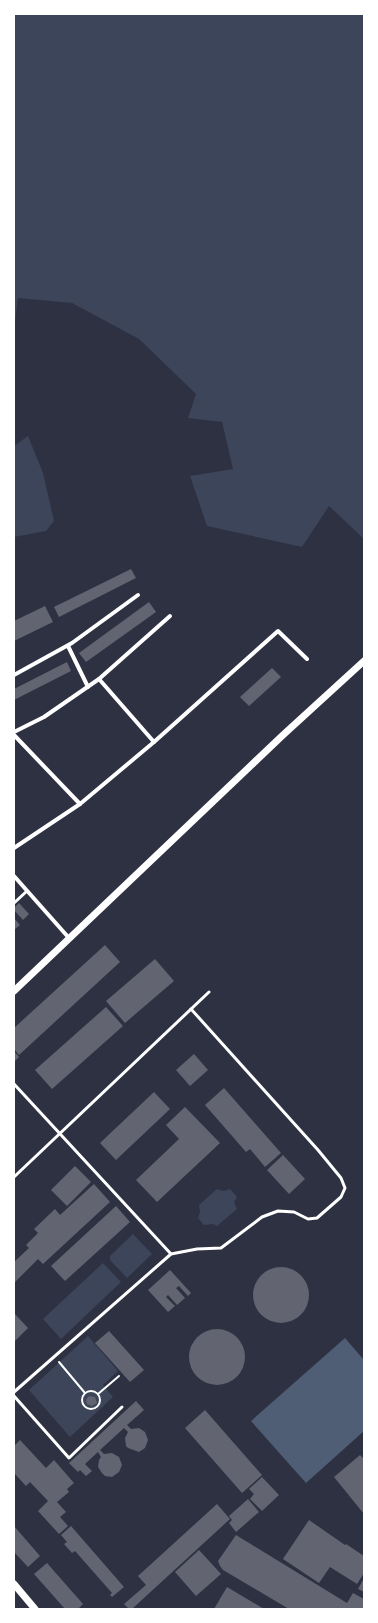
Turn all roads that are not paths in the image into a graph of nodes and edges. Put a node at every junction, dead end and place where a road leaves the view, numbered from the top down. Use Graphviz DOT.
graph roads {
  1 [pos="138,595"];
  2 [pos="170,616"];
  3 [pos="68,646"];
  4 [pos="307,659"];
  5 [pos="364,661"];
  6 [pos="14,675"];
  7 [pos="99,679"];
  8 [pos="88,687"];
  9 [pos="14,732"];
  10 [pos="14,735"];
  11 [pos="154,742"];
  12 [pos="80,804"];
  13 [pos="14,848"];
  14 [pos="14,876"];
  15 [pos="27,891"];
  16 [pos="14,903"];
  17 [pos="69,938"];
  18 [pos="14,991"];
  19 [pos="209,992"];
  20 [pos="192,1009"];
  21 [pos="14,1084"];
  22 [pos="59,1133"];
  23 [pos="14,1177"];
  24 [pos="171,1254"];
  25 [pos="14,1392"];
  26 [pos="14,1396"];
  27 [pos="122,1407"];
  28 [pos="14,1584"];
  29 [pos="35,1609"];
  1 -- 3 [label="street"];
  2 -- 7 [label="street"];
  3 -- 6 [label="street"];
  3 -- 8 [label="street"];
  4 -- 11 [label="street"];
  5 -- 17 [label="street"];
  7 -- 8 [label="street"];
  7 -- 11 [label="street"];
  8 -- 9 [label="street"];
  10 -- 12 [label="street"];
  11 -- 12 [label="street"];
  12 -- 13 [label="street"];
  14 -- 15 [label="street"];
  15 -- 16 [label="lane"];
  15 -- 17 [label="street"];
  17 -- 18 [label="street"];
  19 -- 20 [label="lane"];
  20 -- 22 [label="lane"];
  20 -- 24 [label="lane"];
  21 -- 22 [label="lane"];
  22 -- 23 [label="lane"];
  22 -- 24 [label="lane"];
  24 -- 25 [label="lane"];
  26 -- 27 [label="lane"];
  28 -- 29 [label="street"];
}
